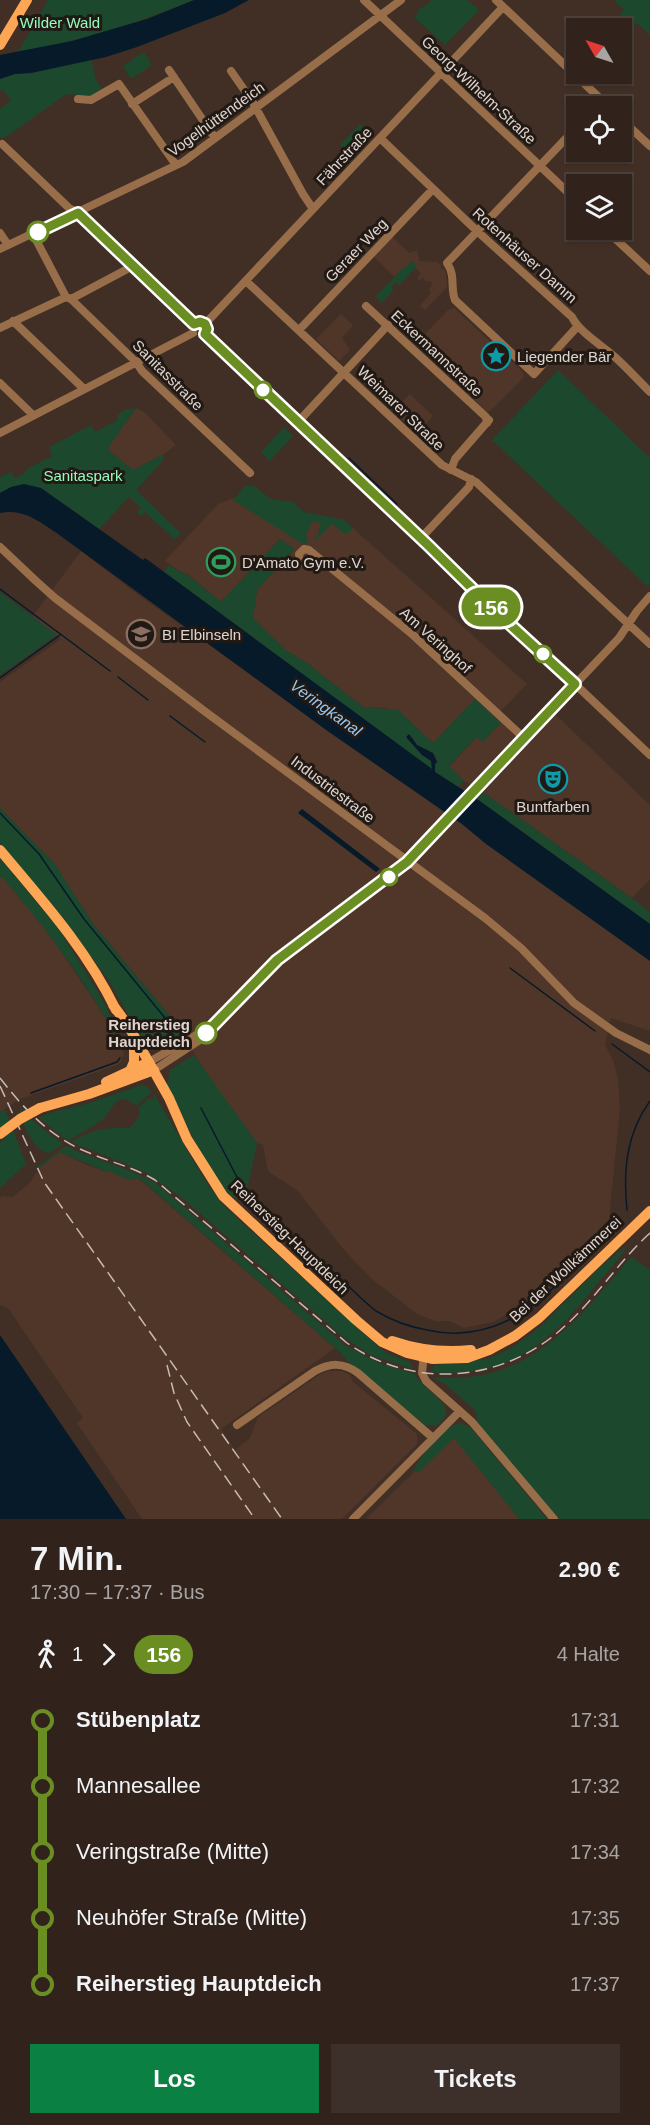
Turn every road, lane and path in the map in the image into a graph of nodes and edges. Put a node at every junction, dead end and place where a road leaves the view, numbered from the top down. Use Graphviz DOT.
graph roads {
  1 [pos="27,0"];
  2 [pos="364,0"];
  3 [pos="400,0"];
  4 [pos="496,0"];
  5 [pos="503,7"];
  6 [pos="380,15"];
  7 [pos="0,45"];
  8 [pos="231,70"];
  9 [pos="441,73"];
  10 [pos="594,96"];
  11 [pos="78,99"];
  12 [pos="132,104"];
  13 [pos="255,108"];
  14 [pos="632,129"];
  15 [pos="215,138"];
  16 [pos="380,138"];
  17 [pos="566,139"];
  18 [pos="2,144"];
  19 [pos="650,146"];
  20 [pos="176,165"];
  21 [pos="540,166"];
  22 [pos="433,189"];
  23 [pos="566,191"];
  24 [pos="313,209"];
  25 [pos="78,213"];
  26 [pos="477,231"];
  27 [pos="0,233"];
  28 [pos="33,234"];
  29 [pos="617,240"];
  30 [pos="4,247"];
  31 [pos="133,266"];
  32 [pos="650,271"];
  33 [pos="246,281"];
  34 [pos="69,298"];
  35 [pos="366,306"];
  36 [pos="13,321"];
  37 [pos="205,324"];
  38 [pos="388,325"];
  39 [pos="577,327"];
  40 [pos="0,328"];
  41 [pos="194,328"];
  42 [pos="299,330"];
  43 [pos="205,334"];
  44 [pos="136,362"];
  45 [pos="344,373"];
  46 [pos="0,382"];
  47 [pos="84,389"];
  48 [pos="650,392"];
  49 [pos="33,415"];
  50 [pos="298,423"];
  51 [pos="0,433"];
  52 [pos="451,470"];
  53 [pos="250,473"];
  54 [pos="471,479"];
  55 [pos="421,538"];
  56 [pos="0,547"];
  57 [pos="327,565"];
  58 [pos="650,596"];
  59 [pos="650,603"];
  60 [pos="629,625"];
  61 [pos="650,644"];
  62 [pos="575,684"];
  63 [pos="524,738"];
  64 [pos="650,755"];
  65 [pos="0,850"];
  66 [pos="407,862"];
  67 [pos="113,1005"];
  68 [pos="134,1048"];
  69 [pos="650,1050"];
  70 [pos="148,1067"];
  71 [pos="130,1071"];
  72 [pos="40,1108"];
  73 [pos="0,1134"];
  74 [pos="650,1210"];
  75 [pos="370,1331"];
  76 [pos="424,1353"];
  77 [pos="460,1410"];
  78 [pos="237,1425"];
  79 [pos="433,1438"];
  80 [pos="353,1519"];
  81 [pos="554,1519"];
  1 -- 7 [label="main road"];
  2 -- 6 [label="street, Georg-Wilhelm-Straße"];
  3 -- 6 [label="street, Vogelhüttendeich"];
  4 -- 5 [label="street"];
  5 -- 9 [label="street, Fährstraße"];
  5 -- 10 [label="street"];
  6 -- 9 [label="street, Georg-Wilhelm-Straße"];
  6 -- 13 [label="street, Vogelhüttendeich"];
  8 -- 13 [label="street"];
  9 -- 16 [label="street, Fährstraße"];
  9 -- 21 [label="street, Georg-Wilhelm-Straße"];
  11 -- 12 [label="street"];
  12 -- 15 [label="street"];
  12 -- 20 [label="street"];
  13 -- 15 [label="street, Vogelhüttendeich"];
  13 -- 24 [label="street"];
  14 -- 19 [label="street"];
  15 -- 20 [label="street, Vogelhüttendeich"];
  16 -- 22 [label="street, Rotenhäuser Damm"];
  16 -- 24 [label="street, Fährstraße"];
  17 -- 21 [label="street"];
  18 -- 25 [label="street"];
  20 -- 25 [label="street, Vogelhüttendeich"];
  21 -- 23 [label="street, Georg-Wilhelm-Straße"];
  21 -- 26 [label="street"];
  22 -- 26 [label="street, Rotenhäuser Damm"];
  22 -- 42 [label="street, Geraer Weg"];
  24 -- 33 [label="street, Fährstraße"];
  25 -- 28 [label="street, Vogelhüttendeich"];
  25 -- 31 [label="street"];
  26 -- 39 [label="street, Rotenhäuser Damm"];
  26 -- 39 [label="street"];
  27 -- 30 [label="street"];
  28 -- 30 [label="street, Vogelhüttendeich"];
  28 -- 34 [label="street, Sanitasstraße"];
  29 -- 32 [label="street"];
  31 -- 34 [label="street"];
  31 -- 41 [label="street"];
  33 -- 37 [label="street, Fährstraße"];
  33 -- 42 [label="street, Weimarer Straße"];
  34 -- 36 [label="street"];
  34 -- 44 [label="street, Sanitasstraße"];
  35 -- 38 [label="street, Eckermannstraße"];
  36 -- 40 [label="street"];
  36 -- 47 [label="street"];
  37 -- 41 [label="street"];
  37 -- 43 [label="street"];
  38 -- 45 [label="street"];
  38 -- 52 [label="street, Eckermannstraße"];
  39 -- 48 [label="street, Rotenhäuser Damm"];
  41 -- 43 [label="street"];
  41 -- 44 [label="street"];
  42 -- 45 [label="street, Weimarer Straße"];
  43 -- 50 [label="street"];
  44 -- 47 [label="street"];
  44 -- 53 [label="street, Sanitasstraße"];
  45 -- 50 [label="street"];
  45 -- 52 [label="street, Weimarer Straße"];
  46 -- 49 [label="street"];
  47 -- 49 [label="street"];
  49 -- 51 [label="street"];
  50 -- 55 [label="street"];
  52 -- 54 [label="street, Weimarer Straße"];
  54 -- 55 [label="street"];
  54 -- 60 [label="street, Weimarer Straße"];
  55 -- 62 [label="street"];
  56 -- 66 [label="street, Industriestraße"];
  57 -- 63 [label="street, Am Veringhof"];
  58 -- 60 [label="street"];
  59 -- 60 [label="street"];
  60 -- 61 [label="street, Weimarer Straße"];
  60 -- 62 [label="street"];
  62 -- 63 [label="street"];
  62 -- 64 [label="street"];
  63 -- 66 [label="street"];
  65 -- 67 [label="main road, Reiherstieg-Hauptdeich"];
  66 -- 69 [label="street, Industriestraße"];
  66 -- 70 [label="street"];
  67 -- 68 [label="main road, Reiherstieg-Hauptdeich"];
  67 -- 70 [label="main road, Reiherstieg-Hauptdeich"];
  68 -- 70 [label="main road, Reiherstieg-Hauptdeich"];
  68 -- 71 [label="main road"];
  70 -- 71 [label="main road"];
  70 -- 72 [label="main road"];
  70 -- 75 [label="main road, Reiherstieg-Hauptdeich"];
  71 -- 72 [label="main road"];
  72 -- 73 [label="main road, bridge"];
  74 -- 76 [label="main road, Bei der Wollkämmerei"];
  75 -- 76 [label="main road, Bei der Wollkämmerei"];
  76 -- 77 [label="street"];
  77 -- 79 [label="street"];
  77 -- 81 [label="street"];
  78 -- 79 [label="street"];
  79 -- 80 [label="street"];
}
